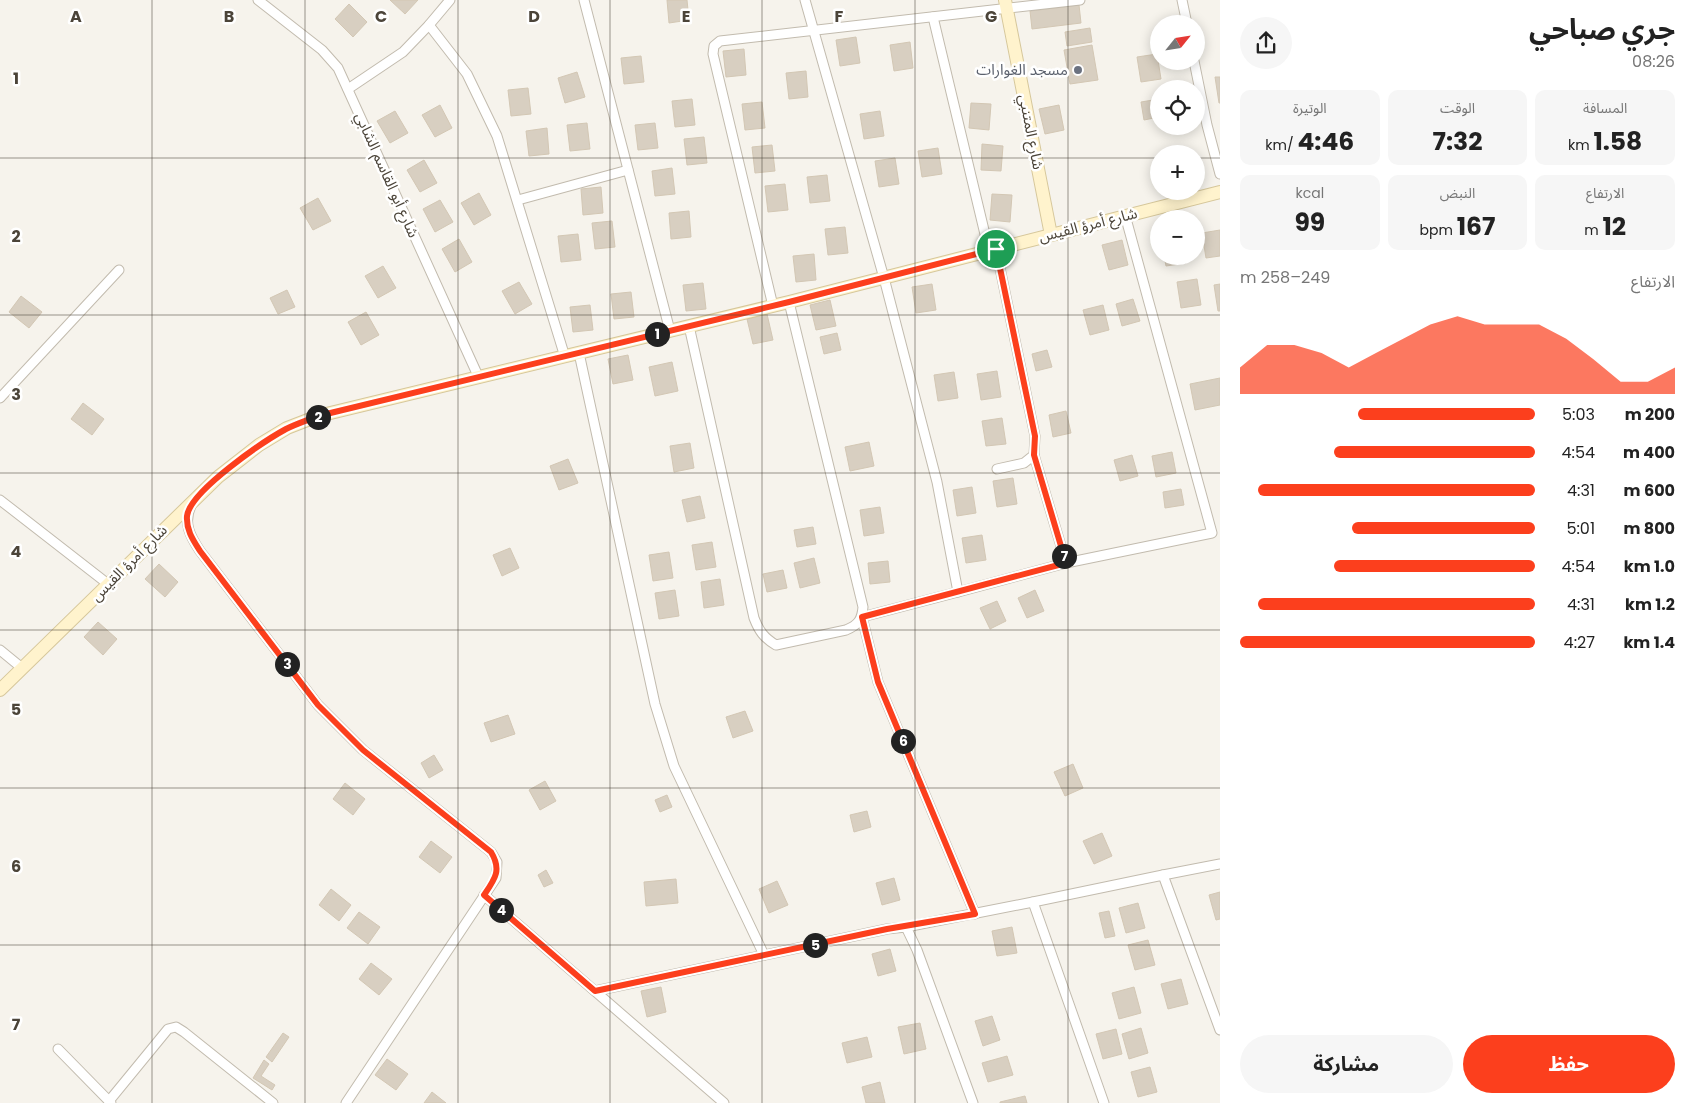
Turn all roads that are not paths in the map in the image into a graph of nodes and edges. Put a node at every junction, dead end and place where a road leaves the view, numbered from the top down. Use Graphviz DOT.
graph roads {
  1 [pos="258,0"];
  2 [pos="450,0"];
  3 [pos="584,0"];
  4 [pos="805,0"];
  5 [pos="1080,0"];
  6 [pos="1182,0"];
  7 [pos="1005,4"];
  8 [pos="1185,15"];
  9 [pos="932,17"];
  10 [pos="429,25"];
  11 [pos="813,30"];
  12 [pos="1196,70"];
  13 [pos="348,89"];
  14 [pos="628,170"];
  15 [pos="1220,174"];
  16 [pos="1220,192"];
  17 [pos="518,200"];
  18 [pos="1125,215"];
  19 [pos="1051,235"];
  20 [pos="992,250"];
  21 [pos="119,270"];
  22 [pos="884,278"];
  23 [pos="789,302"];
  24 [pos="773,306"];
  25 [pos="688,326"];
  26 [pos="670,331"];
  27 [pos="579,353"];
  28 [pos="565,357"];
  29 [pos="479,378"];
  30 [pos="0,398"];
  31 [pos="1034,455"];
  32 [pos="997,469"];
  33 [pos="195,499"];
  34 [pos="0,500"];
  35 [pos="1066,563"];
  36 [pos="108,584"];
  37 [pos="958,592"];
  38 [pos="862,617"];
  39 [pos="0,650"];
  40 [pos="22,668"];
  41 [pos="0,690"];
  42 [pos="1220,864"];
  43 [pos="1163,875"];
  44 [pos="484,895"];
  45 [pos="1033,902"];
  46 [pos="975,914"];
  47 [pos="906,927"];
  48 [pos="764,955"];
  49 [pos="595,991"];
  50 [pos="1220,1030"];
  51 [pos="58,1049"];
  52 [pos="110,1102"];
  53 [pos="273,1103"];
  54 [pos="346,1103"];
  55 [pos="724,1103"];
  56 [pos="973,1103"];
  57 [pos="1104,1103"];
  1 -- 13 [label="street, شارع أبو القاسم الشابي"];
  2 -- 10 [label="street"];
  3 -- 14 [label="street"];
  4 -- 11 [label="street"];
  5 -- 7 [label="street"];
  6 -- 8 [label="street"];
  7 -- 9 [label="street"];
  7 -- 19 [label="street, شارع المتنبي"];
  9 -- 11 [label="street"];
  9 -- 20 [label="street"];
  10 -- 13 [label="street"];
  10 -- 17 [label="street"];
  11 -- 22 [label="street"];
  11 -- 24 [label="street"];
  12 -- 15 [label="street"];
  13 -- 29 [label="street, شارع أبو القاسم الشابي"];
  14 -- 17 [label="street"];
  14 -- 26 [label="street"];
  16 -- 18 [label="street, شارع أمرؤ القيس"];
  17 -- 28 [label="street"];
  18 -- 19 [label="street, شارع أمرؤ القيس"];
  18 -- 35 [label="street"];
  19 -- 20 [label="street, شارع أمرؤ القيس"];
  20 -- 22 [label="street, شارع أمرؤ القيس"];
  20 -- 31 [label="street"];
  21 -- 30 [label="street"];
  22 -- 23 [label="street, شارع أمرؤ القيس"];
  22 -- 37 [label="street"];
  23 -- 24 [label="street, شارع أمرؤ القيس"];
  23 -- 38 [label="street"];
  24 -- 25 [label="street, شارع أمرؤ القيس"];
  25 -- 26 [label="street, شارع أمرؤ القيس"];
  25 -- 38 [label="street"];
  26 -- 27 [label="street, شارع أمرؤ القيس"];
  27 -- 28 [label="street, شارع أمرؤ القيس"];
  27 -- 48 [label="street"];
  28 -- 29 [label="street, شارع أمرؤ القيس"];
  29 -- 33 [label="street, شارع أمرؤ القيس"];
  31 -- 32 [label="street"];
  31 -- 35 [label="street"];
  33 -- 36 [label="street, شارع أمرؤ القيس"];
  33 -- 44 [label="street"];
  34 -- 36 [label="street"];
  35 -- 37 [label="street"];
  36 -- 40 [label="street, شارع أمرؤ القيس"];
  37 -- 38 [label="street"];
  38 -- 46 [label="street"];
  39 -- 40 [label="street"];
  40 -- 41 [label="street, شارع أمرؤ القيس"];
  42 -- 43 [label="street"];
  43 -- 45 [label="street"];
  43 -- 50 [label="street"];
  44 -- 49 [label="street"];
  44 -- 54 [label="street"];
  45 -- 46 [label="street"];
  45 -- 57 [label="street"];
  46 -- 47 [label="street"];
  47 -- 48 [label="street"];
  47 -- 56 [label="street"];
  48 -- 49 [label="street"];
  49 -- 55 [label="street"];
  51 -- 52 [label="street"];
  52 -- 53 [label="street"];
}
